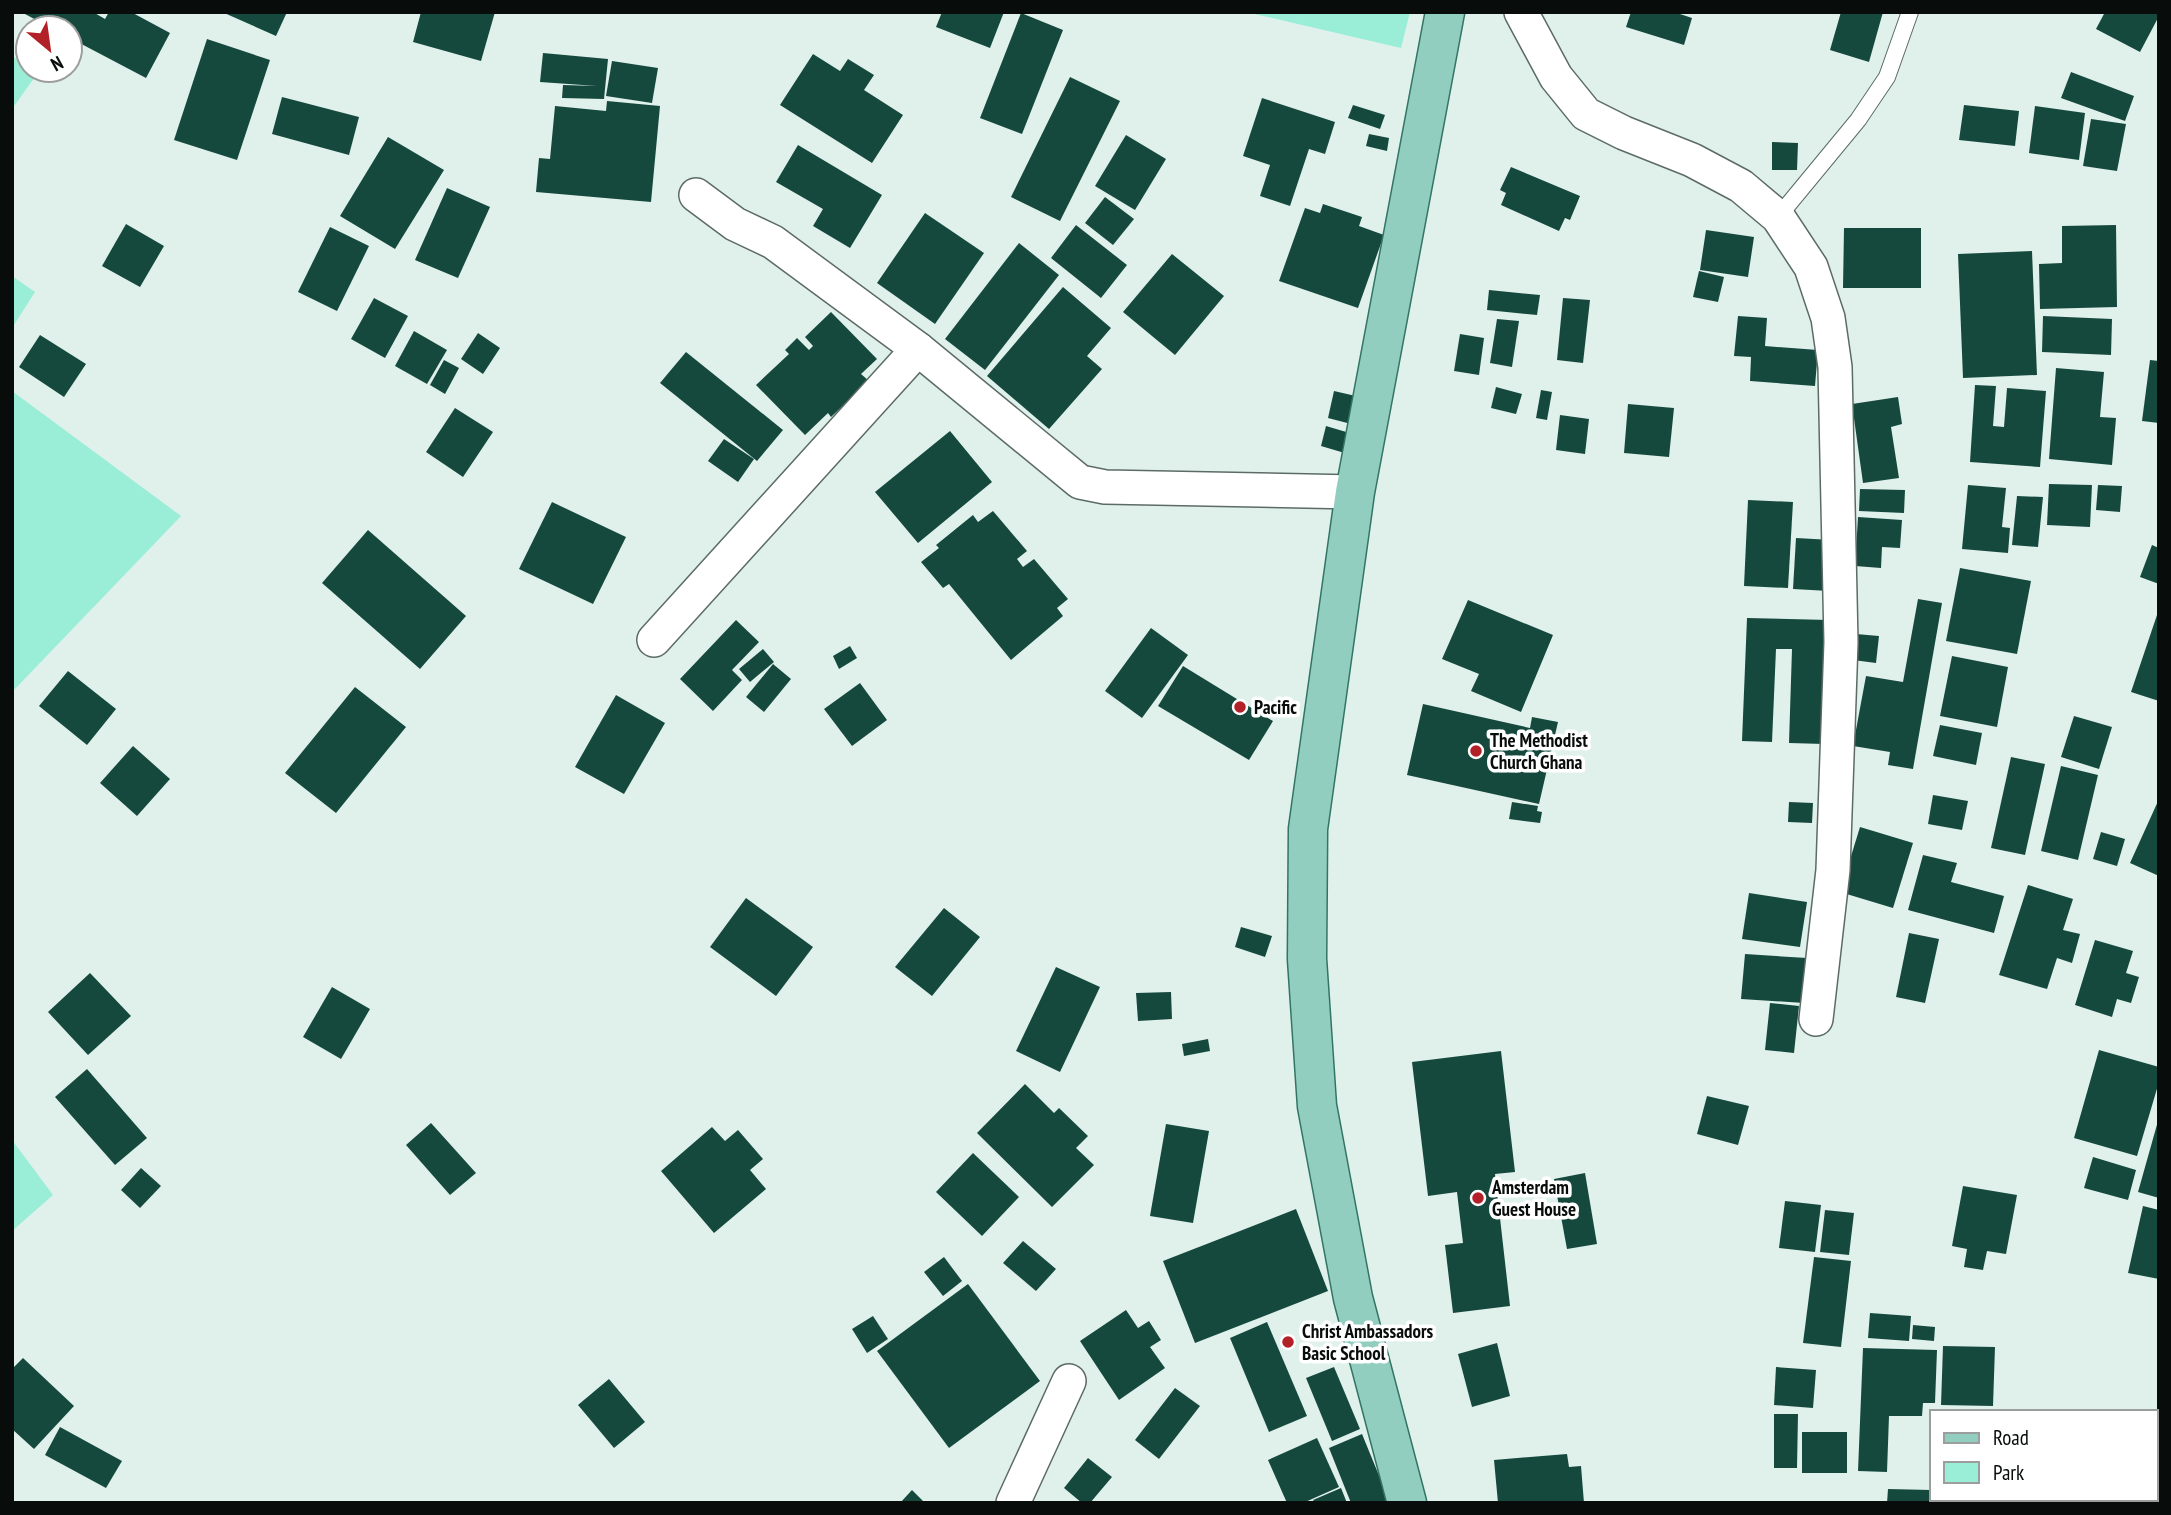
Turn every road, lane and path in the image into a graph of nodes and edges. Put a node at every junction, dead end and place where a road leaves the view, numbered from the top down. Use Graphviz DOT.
graph roads {
  1 [pos="1445,12"];
  2 [pos="1521,12"];
  3 [pos="1910,12"];
  4 [pos="696,195"];
  5 [pos="1778,217"];
  6 [pos="918,349"];
  7 [pos="1355,492"];
  8 [pos="654,640"];
  9 [pos="1816,1019"];
  10 [pos="1069,1381"];
  11 [pos="1013,1503"];
  12 [pos="1407,1503"];
  1 -- 7 [label="main road"];
  2 -- 5 [label="street"];
  3 -- 5 [label="lane"];
  4 -- 6 [label="street"];
  5 -- 9 [label="street"];
  6 -- 7 [label="street"];
  6 -- 8 [label="street"];
  7 -- 12 [label="main road"];
  10 -- 11 [label="street"];
}
